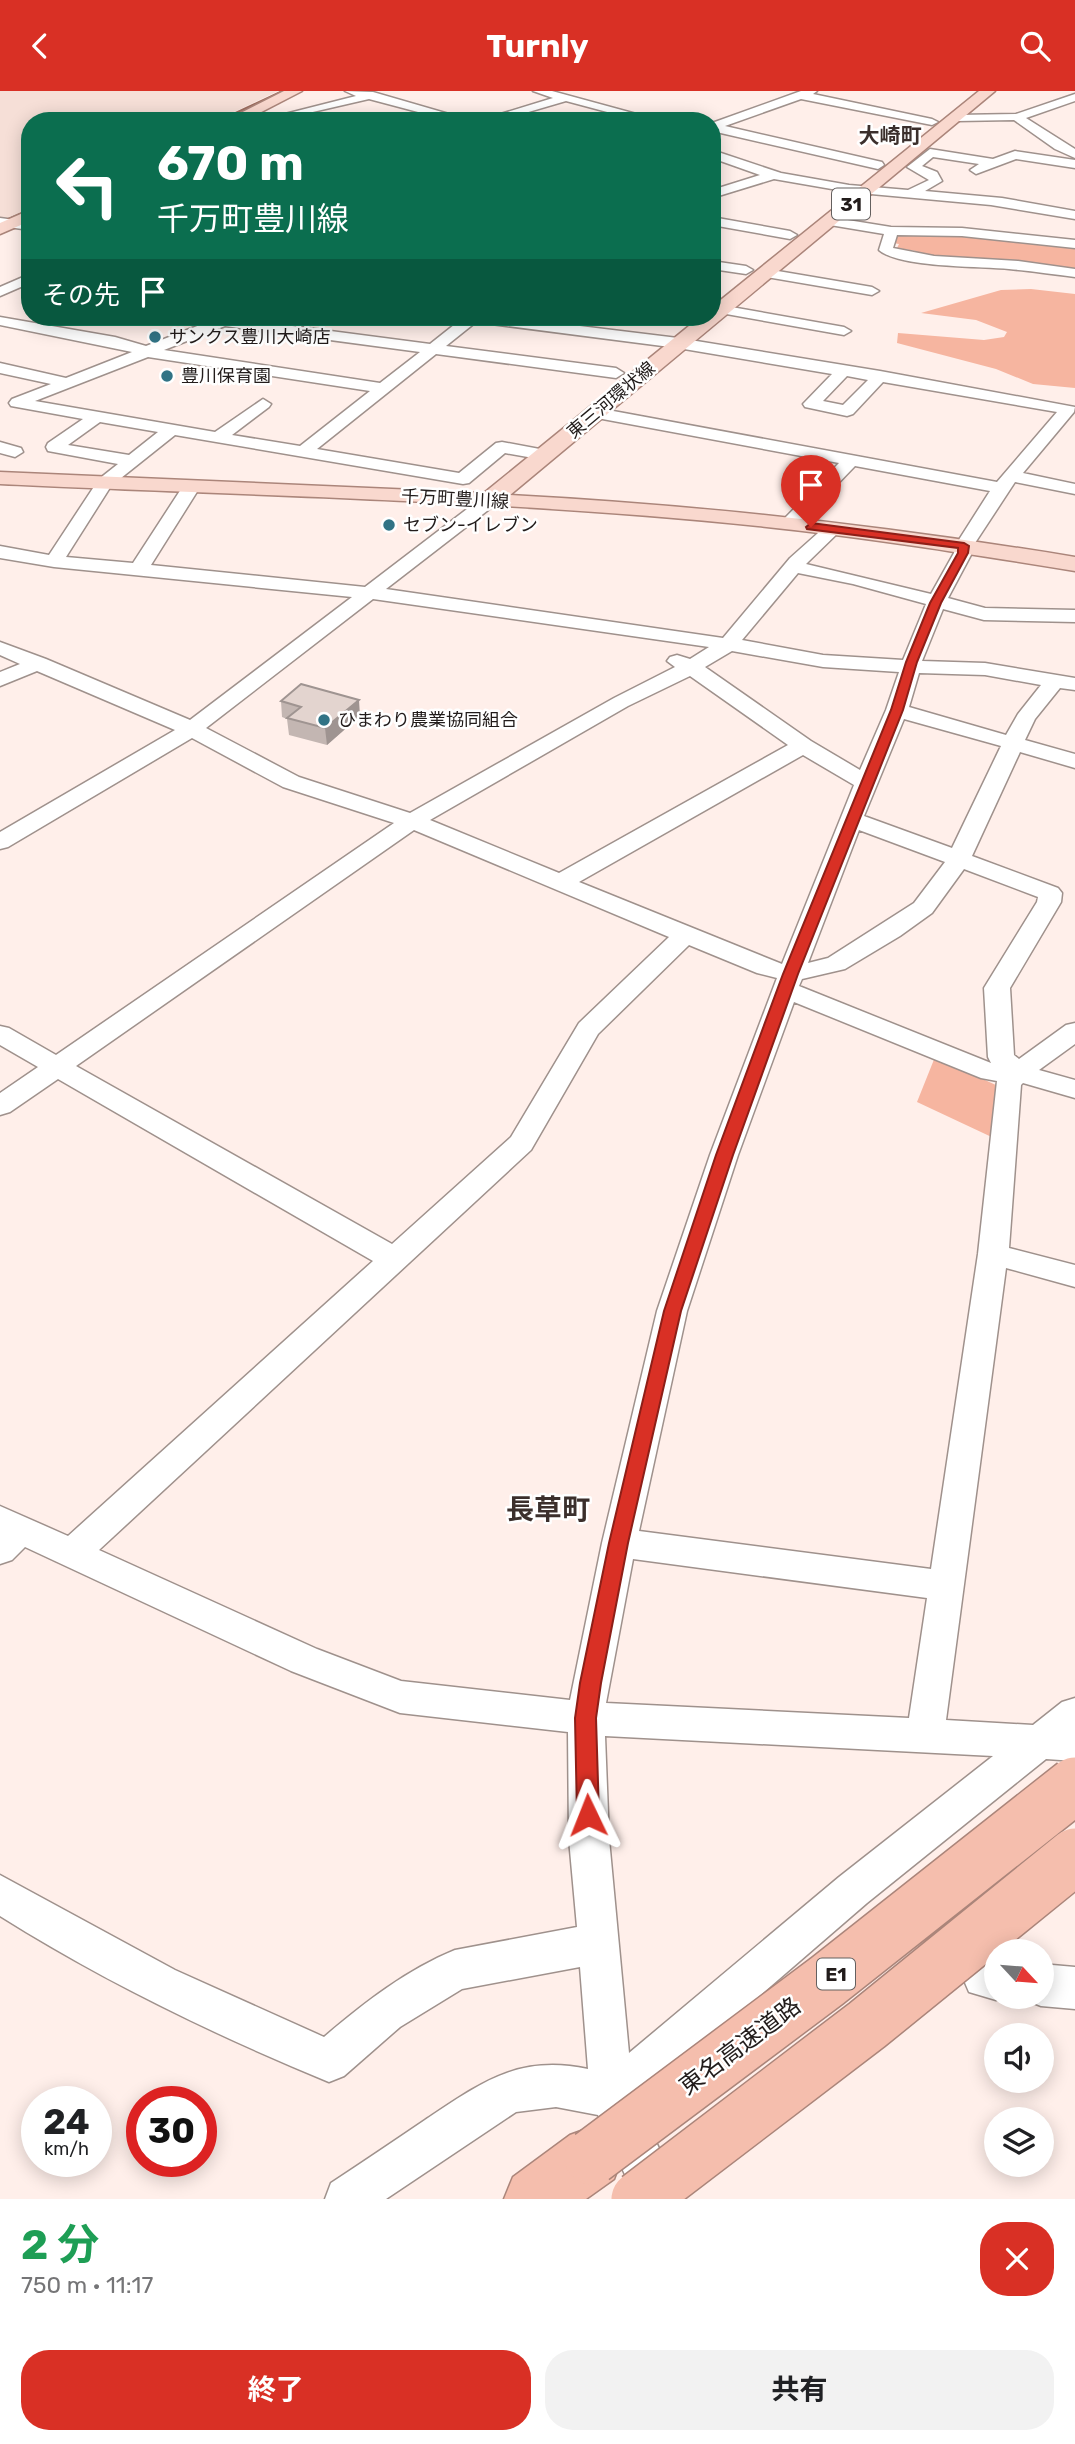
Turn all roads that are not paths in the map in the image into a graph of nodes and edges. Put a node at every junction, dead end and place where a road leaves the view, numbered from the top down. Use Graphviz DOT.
graph roads {
  1 [pos="295,91"];
  2 [pos="351,91"];
  3 [pos="387,91"];
  4 [pos="539,91"];
  5 [pos="588,91"];
  6 [pos="968,91"];
  7 [pos="988,91"];
  8 [pos="1068,91"];
  9 [pos="805,93"];
  10 [pos="371,95"];
  11 [pos="1075,95"];
  12 [pos="565,98"];
  13 [pos="493,104"];
  14 [pos="267,105"];
  15 [pos="413,106"];
  16 [pos="459,107"];
  17 [pos="520,111"];
  18 [pos="252,112"];
  19 [pos="286,112"];
  20 [pos="299,112"];
  21 [pos="380,112"];
  22 [pos="434,112"];
  23 [pos="442,112"];
  24 [pos="516,112"];
  25 [pos="620,112"];
  26 [pos="1017,117"];
  27 [pos="957,118"];
  28 [pos="932,122"];
  29 [pos="721,124"];
  30 [pos="721,129"];
  31 [pos="1075,154"];
  32 [pos="721,159"];
  33 [pos="993,163"];
  34 [pos="1075,164"];
  35 [pos="733,165"];
  36 [pos="878,165"];
  37 [pos="721,167"];
  38 [pos="769,176"];
  39 [pos="947,176"];
  40 [pos="849,188"];
  41 [pos="867,190"];
  42 [pos="721,191"];
  43 [pos="906,195"];
  44 [pos="1075,215"];
  45 [pos="21,218"];
  46 [pos="829,221"];
  47 [pos="721,223"];
  48 [pos="4,225"];
  49 [pos="891,231"];
  50 [pos="790,235"];
  51 [pos="1075,244"];
  52 [pos="721,266"];
  53 [pos="746,270"];
  54 [pos="765,273"];
  55 [pos="1075,273"];
  56 [pos="15,285"];
  57 [pos="872,291"];
  58 [pos="0,292"];
  59 [pos="721,301"];
  60 [pos="721,305"];
  61 [pos="721,311"];
  62 [pos="0,321"];
  63 [pos="21,325"];
  64 [pos="28,326"];
  65 [pos="210,326"];
  66 [pos="274,326"];
  67 [pos="461,326"];
  68 [pos="546,326"];
  69 [pos="680,326"];
  70 [pos="690,326"];
  71 [pos="844,331"];
  72 [pos="668,341"];
  73 [pos="429,349"];
  74 [pos="148,352"];
  75 [pos="2,369"];
  76 [pos="845,370"];
  77 [pos="616,373"];
  78 [pos="310,376"];
  79 [pos="880,376"];
  80 [pos="69,383"];
  81 [pos="381,388"];
  82 [pos="292,391"];
  83 [pos="17,403"];
  84 [pos="263,404"];
  85 [pos="1072,406"];
  86 [pos="0,409"];
  87 [pos="597,412"];
  88 [pos="99,416"];
  89 [pos="1052,427"];
  90 [pos="172,429"];
  91 [pos="1075,430"];
  92 [pos="218,437"];
  93 [pos="304,451"];
  94 [pos="539,453"];
  95 [pos="132,461"];
  96 [pos="850,461"];
  97 [pos="0,478"];
  98 [pos="1007,482"];
  99 [pos="105,483"];
  100 [pos="511,483"];
  101 [pos="191,487"];
  102 [pos="1075,489"];
  103 [pos="490,501"];
  104 [pos="789,524"];
  105 [pos="833,529"];
  106 [pos="964,546"];
  107 [pos="0,552"];
  108 [pos="54,561"];
  109 [pos="1075,564"];
  110 [pos="795,568"];
  111 [pos="139,569"];
  112 [pos="371,593"];
  113 [pos="936,603"];
  114 [pos="1075,616"];
  115 [pos="604,628"];
  116 [pos="727,645"];
  117 [pos="0,647"];
  118 [pos="39,663"];
  119 [pos="691,667"];
  120 [pos="911,667"];
  121 [pos="0,680"];
  122 [pos="1070,683"];
  123 [pos="897,710"];
  124 [pos="192,729"];
  125 [pos="1012,744"];
  126 [pos="803,746"];
  127 [pos="1075,761"];
  128 [pos="866,783"];
  129 [pos="852,819"];
  130 [pos="412,821"];
  131 [pos="0,842"];
  132 [pos="958,860"];
  133 [pos="559,883"];
  134 [pos="685,935"];
  135 [pos="789,982"];
  136 [pos="1075,1031"];
  137 [pos="0,1034"];
  138 [pos="56,1066"];
  139 [pos="1017,1073"];
  140 [pos="1075,1089"];
  141 [pos="0,1106"];
  142 [pos="993,1254"];
  143 [pos="394,1259"];
  144 [pos="1075,1276"];
  145 [pos="7,1534"];
  146 [pos="619,1543"];
  147 [pos="72,1553"];
  148 [pos="946,1586"];
  149 [pos="1075,1714"];
  150 [pos="586,1718"];
  151 [pos="925,1737"];
  152 [pos="1058,1743"];
  153 [pos="1075,1785"];
  154 [pos="1075,1856"];
  155 [pos="0,1894"];
  156 [pos="599,1943"];
  157 [pos="1054,1986"];
  158 [pos="1075,1988"];
  159 [pos="612,2096"];
  160 [pos="347,2199"];
  161 [pos="535,2199"];
  162 [pos="639,2199"];
  163 [pos="660,2199"];
  1 -- 14 [label="main road"];
  2 -- 10 [label="street"];
  3 -- 10 [label="street"];
  4 -- 12 [label="street"];
  5 -- 12 [label="street"];
  6 -- 28 [label="main road, 東三河環状線 / 31"];
  7 -- 27 [label="main road, 東三河環状線 / 31"];
  8 -- 11 [label="street"];
  9 -- 28 [label="street"];
  9 -- 29 [label="street"];
  10 -- 15 [label="street"];
  10 -- 20 [label="street"];
  11 -- 26 [label="street"];
  12 -- 17 [label="street"];
  12 -- 25 [label="street"];
  13 -- 17 [label="street"];
  14 -- 18 [label="main road"];
  14 -- 19 [label="street"];
  15 -- 21 [label="street"];
  15 -- 22 [label="street"];
  16 -- 23 [label="street"];
  17 -- 24 [label="street"];
  26 -- 27 [label="street"];
  26 -- 31 [label="street"];
  27 -- 41 [label="main road, 東三河環状線 / 31"];
  28 -- 36 [label="main road, 東三河環状線 / 31"];
  30 -- 36 [label="street"];
  32 -- 35 [label="street"];
  33 -- 34 [label="street"];
  33 -- 39 [label="street"];
  33 -- 39 [label="street"];
  35 -- 37 [label="street"];
  35 -- 38 [label="street"];
  36 -- 40 [label="main road, 東三河環状線 / 31"];
  38 -- 40 [label="street"];
  38 -- 42 [label="street"];
  39 -- 43 [label="street"];
  40 -- 41 [label="street"];
  40 -- 50 [label="main road, 東三河環状線 / 31"];
  41 -- 43 [label="street"];
  41 -- 46 [label="main road, 東三河環状線 / 31"];
  43 -- 44 [label="street"];
  45 -- 48 [label="main road"];
  46 -- 49 [label="street"];
  46 -- 54 [label="main road, 東三河環状線 / 31"];
  47 -- 50 [label="street"];
  49 -- 51 [label="street"];
  49 -- 55 [label="street"];
  50 -- 53 [label="main road, 東三河環状線 / 31"];
  52 -- 53 [label="street"];
  53 -- 59 [label="main road, 東三河環状線 / 31"];
  54 -- 57 [label="street"];
  54 -- 60 [label="main road, 東三河環状線 / 31"];
  56 -- 58 [label="street"];
  61 -- 71 [label="street"];
  62 -- 63 [label="street"];
  64 -- 74 [label="street"];
  65 -- 74 [label="street"];
  66 -- 73 [label="street"];
  67 -- 73 [label="street"];
  68 -- 72 [label="street"];
  69 -- 72 [label="main road, 東三河環状線 / 31"];
  70 -- 72 [label="main road, 東三河環状線 / 31"];
  72 -- 76 [label="street"];
  72 -- 77 [label="main road, 東三河環状線 / 31"];
  72 -- 87 [label="main road, 東三河環状線 / 31"];
  73 -- 77 [label="street"];
  73 -- 81 [label="street"];
  74 -- 78 [label="street"];
  74 -- 80 [label="street"];
  75 -- 80 [label="street"];
  76 -- 79 [label="street"];
  76 -- 79 [label="street"];
  77 -- 94 [label="main road, 東三河環状線 / 31"];
  78 -- 81 [label="street"];
  78 -- 82 [label="street"];
  79 -- 85 [label="street"];
  80 -- 83 [label="street"];
  81 -- 93 [label="street"];
  83 -- 86 [label="street"];
  83 -- 88 [label="street"];
  84 -- 92 [label="street"];
  85 -- 89 [label="street"];
  87 -- 96 [label="street"];
  87 -- 100 [label="main road, 東三河環状線 / 31"];
  88 -- 90 [label="street"];
  88 -- 95 [label="street"];
  89 -- 91 [label="street"];
  89 -- 98 [label="street"];
  90 -- 92 [label="street"];
  90 -- 95 [label="street"];
  92 -- 93 [label="street"];
  93 -- 94 [label="street"];
  94 -- 100 [label="main road, 東三河環状線 / 31"];
  95 -- 99 [label="street"];
  96 -- 98 [label="street"];
  96 -- 104 [label="street"];
  97 -- 99 [label="main road, 千万町豊川線"];
  98 -- 102 [label="street"];
  98 -- 106 [label="street"];
  99 -- 101 [label="main road, 千万町豊川線"];
  99 -- 108 [label="street"];
  100 -- 103 [label="main road, 東三河環状線 / 31"];
  101 -- 103 [label="main road, 千万町豊川線"];
  101 -- 111 [label="street"];
  103 -- 104 [label="main road, 千万町豊川線"];
  103 -- 112 [label="street"];
  104 -- 105 [label="main road, 千万町豊川線"];
  105 -- 106 [label="main road, 千万町豊川線"];
  105 -- 110 [label="street"];
  106 -- 109 [label="main road, 千万町豊川線"];
  106 -- 113 [label="street"];
  107 -- 108 [label="street"];
  108 -- 111 [label="street"];
  110 -- 113 [label="street"];
  110 -- 116 [label="street"];
  111 -- 112 [label="street"];
  112 -- 115 [label="street"];
  112 -- 124 [label="street"];
  113 -- 114 [label="street"];
  113 -- 120 [label="street"];
  115 -- 116 [label="street"];
  115 -- 119 [label="street"];
  116 -- 119 [label="street"];
  116 -- 120 [label="street"];
  117 -- 118 [label="street"];
  118 -- 121 [label="street"];
  118 -- 124 [label="street"];
  119 -- 126 [label="street"];
  119 -- 130 [label="street"];
  120 -- 122 [label="street"];
  120 -- 123 [label="street"];
  122 -- 125 [label="street"];
  123 -- 125 [label="street"];
  123 -- 128 [label="street"];
  124 -- 130 [label="street"];
  124 -- 131 [label="street"];
  125 -- 127 [label="street"];
  125 -- 132 [label="street"];
  126 -- 128 [label="street"];
  126 -- 133 [label="street"];
  128 -- 129 [label="street"];
  129 -- 132 [label="street"];
  129 -- 135 [label="street"];
  130 -- 133 [label="street"];
  130 -- 138 [label="street"];
  132 -- 135 [label="street"];
  132 -- 139 [label="street"];
  133 -- 134 [label="street"];
  134 -- 135 [label="street"];
  134 -- 143 [label="street"];
  135 -- 139 [label="street"];
  135 -- 146 [label="street"];
  136 -- 139 [label="street"];
  137 -- 138 [label="street"];
  138 -- 141 [label="street"];
  138 -- 143 [label="street"];
  139 -- 140 [label="street"];
  139 -- 142 [label="street"];
  142 -- 144 [label="street"];
  142 -- 148 [label="street"];
  143 -- 147 [label="street"];
  145 -- 147 [label="street"];
  146 -- 148 [label="street"];
  146 -- 150 [label="street"];
  147 -- 150 [label="street"];
  148 -- 151 [label="street"];
  149 -- 152 [label="street"];
  150 -- 151 [label="street"];
  150 -- 156 [label="street"];
  151 -- 152 [label="street"];
  152 -- 159 [label="street"];
  153 -- 161 [label="highway, 東名高速道路 / E1, bridge"];
  154 -- 162 [label="highway, bridge"];
  155 -- 156 [label="street"];
  156 -- 159 [label="street"];
  157 -- 158 [label="street"];
  159 -- 160 [label="street"];
  159 -- 163 [label="street"];
}
